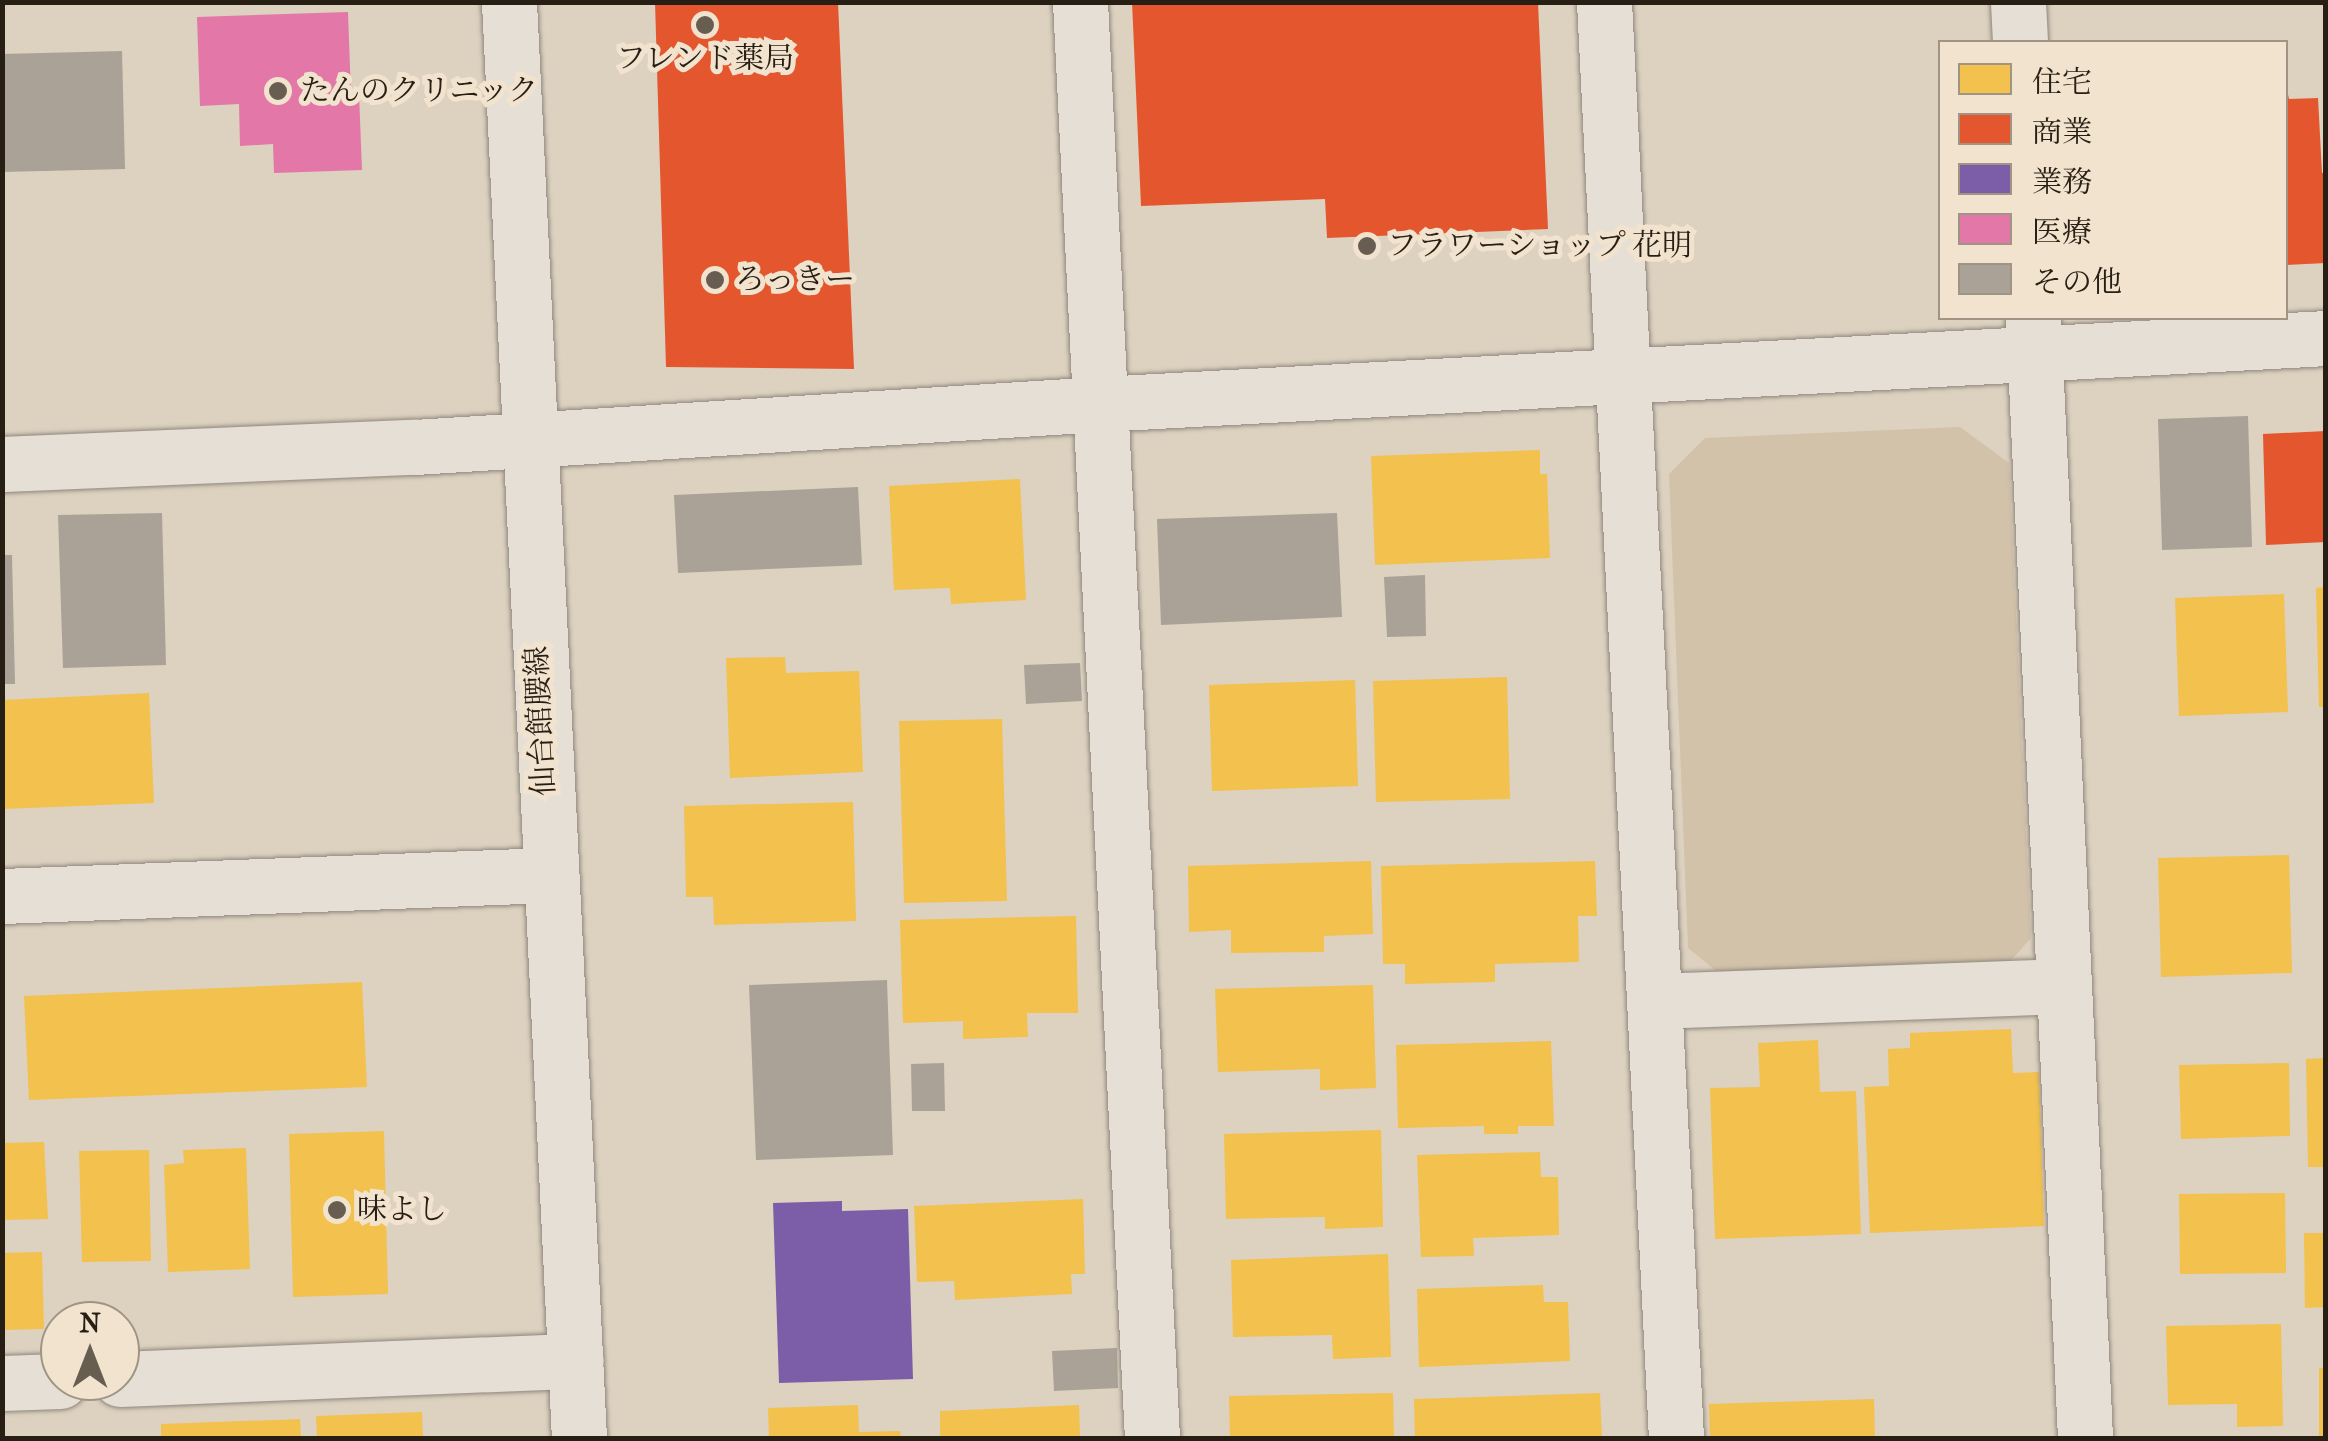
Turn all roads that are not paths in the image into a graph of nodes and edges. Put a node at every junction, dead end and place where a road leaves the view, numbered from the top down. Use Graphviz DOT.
graph roads {
  1 [pos="509,2"];
  2 [pos="1080,2"];
  3 [pos="1604,2"];
  4 [pos="2018,2"];
  5 [pos="2020,40"];
  6 [pos="2034,335"];
  7 [pos="2326,338"];
  8 [pos="1626,375"];
  9 [pos="1100,404"];
  10 [pos="528,439"];
  11 [pos="2,464"];
  12 [pos="548,875"];
  13 [pos="2,896"];
  14 [pos="2064,986"];
  15 [pos="1655,1001"];
  16 [pos="576,1361"];
  17 [pos="140,1378"];
  18 [pos="40,1382"];
  19 [pos="2,1383"];
  20 [pos="579,1438"];
  21 [pos="1152,1438"];
  22 [pos="1676,1438"];
  23 [pos="2085,1438"];
  1 -- 10 [label="street, 仙台館腰線"];
  2 -- 9 [label="street"];
  3 -- 8 [label="street"];
  4 -- 5 [label="street"];
  6 -- 7 [label="street"];
  6 -- 8 [label="street"];
  6 -- 14 [label="street"];
  8 -- 9 [label="street"];
  8 -- 15 [label="street"];
  9 -- 10 [label="street"];
  9 -- 21 [label="street"];
  10 -- 11 [label="street"];
  10 -- 12 [label="street, 仙台館腰線"];
  12 -- 13 [label="street"];
  12 -- 16 [label="street, 仙台館腰線"];
  14 -- 15 [label="street"];
  14 -- 23 [label="street"];
  15 -- 22 [label="street"];
  16 -- 17 [label="street"];
  16 -- 20 [label="street, 仙台館腰線"];
  18 -- 19 [label="street"];
}
